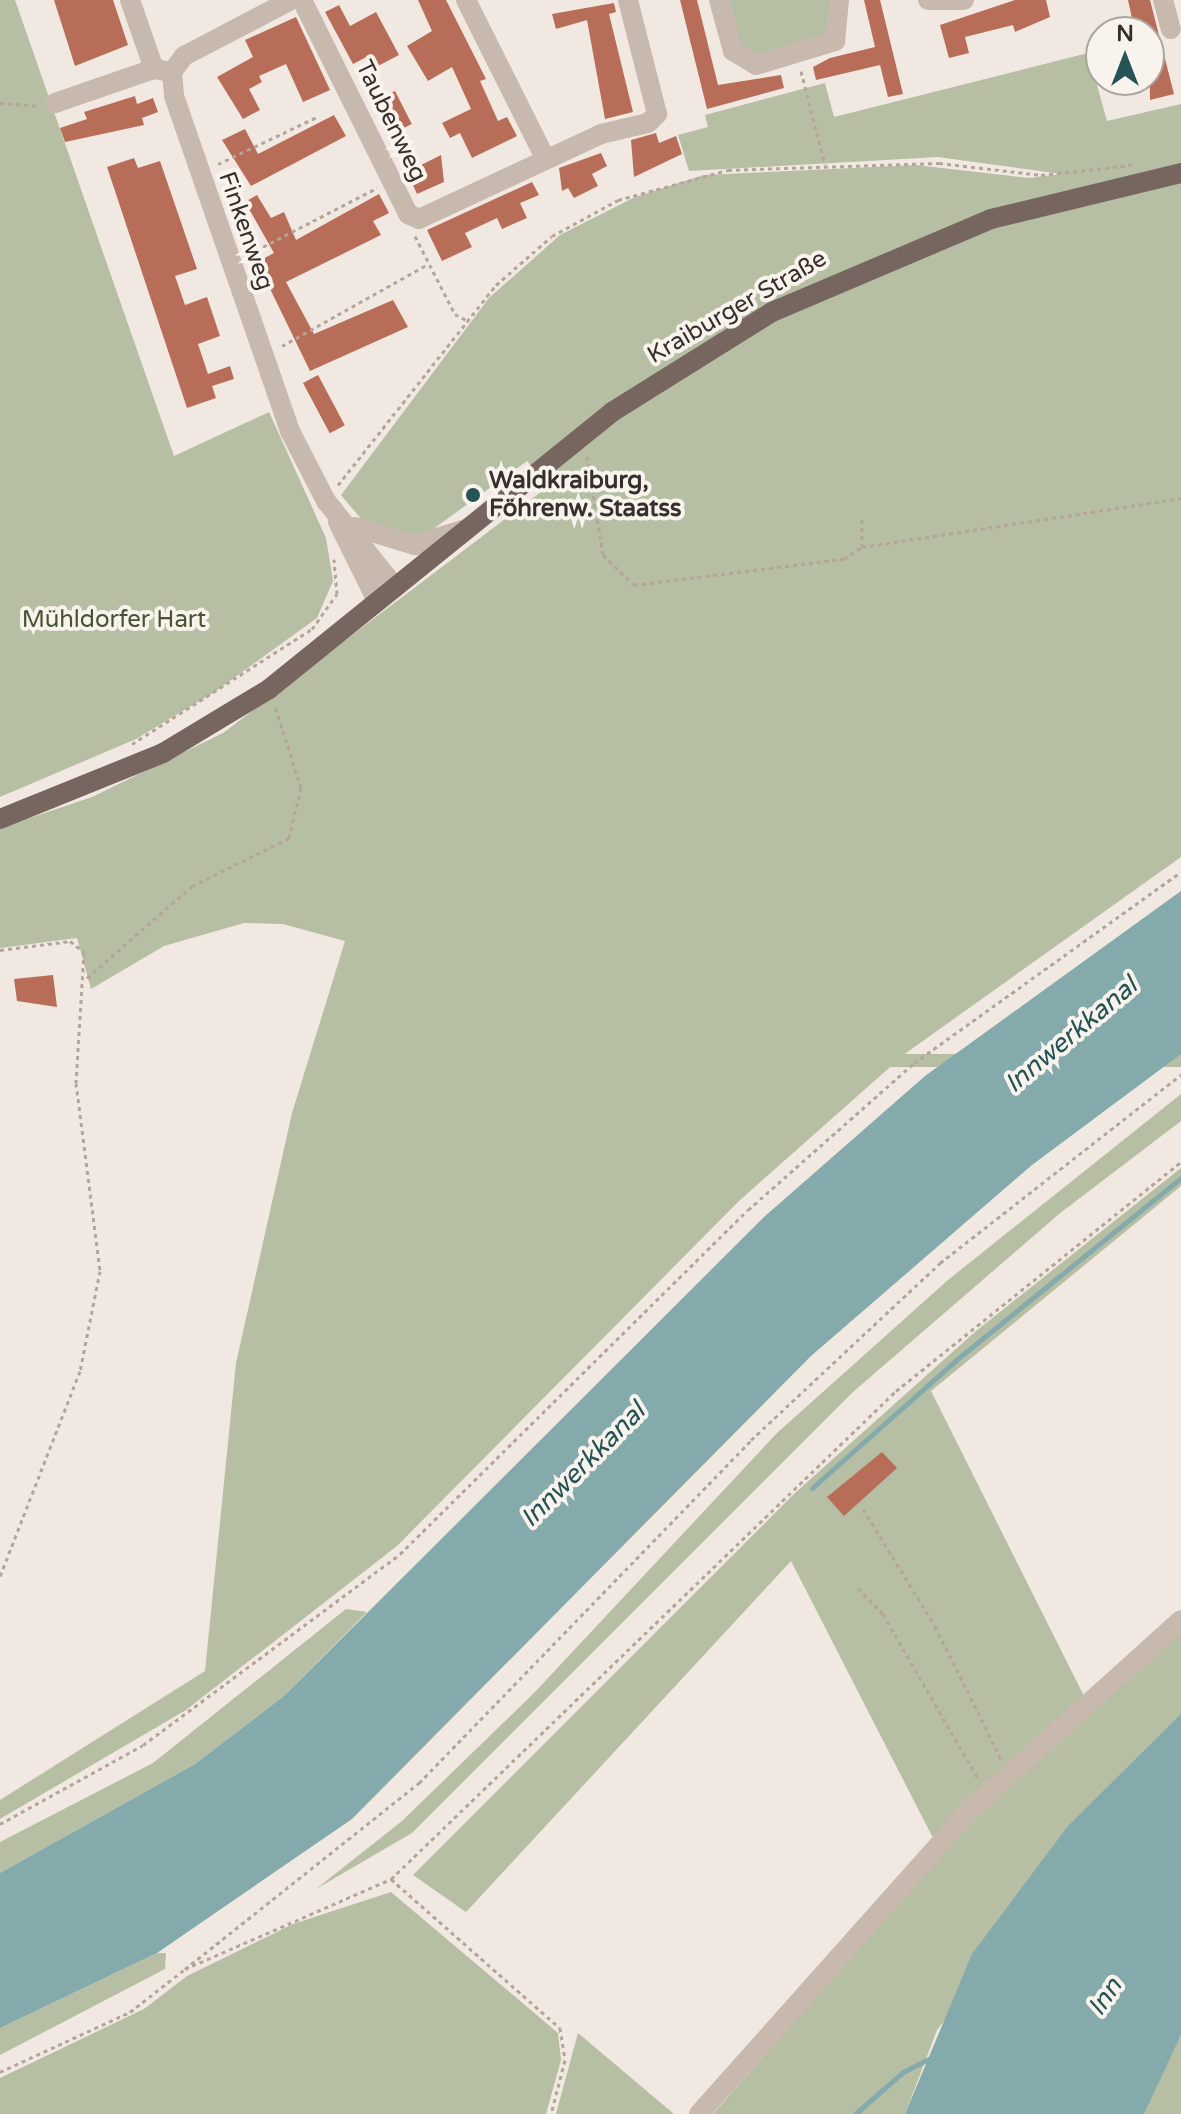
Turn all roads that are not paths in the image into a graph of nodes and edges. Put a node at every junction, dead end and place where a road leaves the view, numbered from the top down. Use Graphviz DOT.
graph roads {
  1 [pos="130,0"];
  2 [pos="291,0"];
  3 [pos="302,0"];
  4 [pos="466,0"];
  5 [pos="628,0"];
  6 [pos="719,0"];
  7 [pos="839,0"];
  8 [pos="928,0"];
  9 [pos="964,0"];
  10 [pos="1163,0"];
  11 [pos="1171,29"];
  12 [pos="163,70"];
  13 [pos="55,103"];
  14 [pos="545,158"];
  15 [pos="1181,173"];
  16 [pos="335,512"];
  17 [pos="465,529"];
  18 [pos="395,587"];
  19 [pos="377,601"];
  20 [pos="0,819"];
  21 [pos="1181,1620"];
  22 [pos="699,2114"];
  1 -- 12 [label="street, Finkenweg"];
  2 -- 12 [label="street"];
  3 -- 14 [label="street, Taubenweg"];
  4 -- 14 [label="street"];
  5 -- 14 [label="street, Taubenweg"];
  6 -- 7 [label="street"];
  8 -- 9 [label="street"];
  10 -- 11 [label="street"];
  12 -- 13 [label="street"];
  12 -- 16 [label="street, Finkenweg"];
  15 -- 17 [label="main road, Kraiburger Straße"];
  16 -- 17 [label="street"];
  16 -- 18 [label="street, Finkenweg"];
  16 -- 19 [label="street, Finkenweg"];
  17 -- 18 [label="main road, Kraiburger Straße"];
  18 -- 19 [label="main road, Kraiburger Straße"];
  19 -- 20 [label="main road, Kraiburger Straße"];
  21 -- 22 [label="street"];
}
